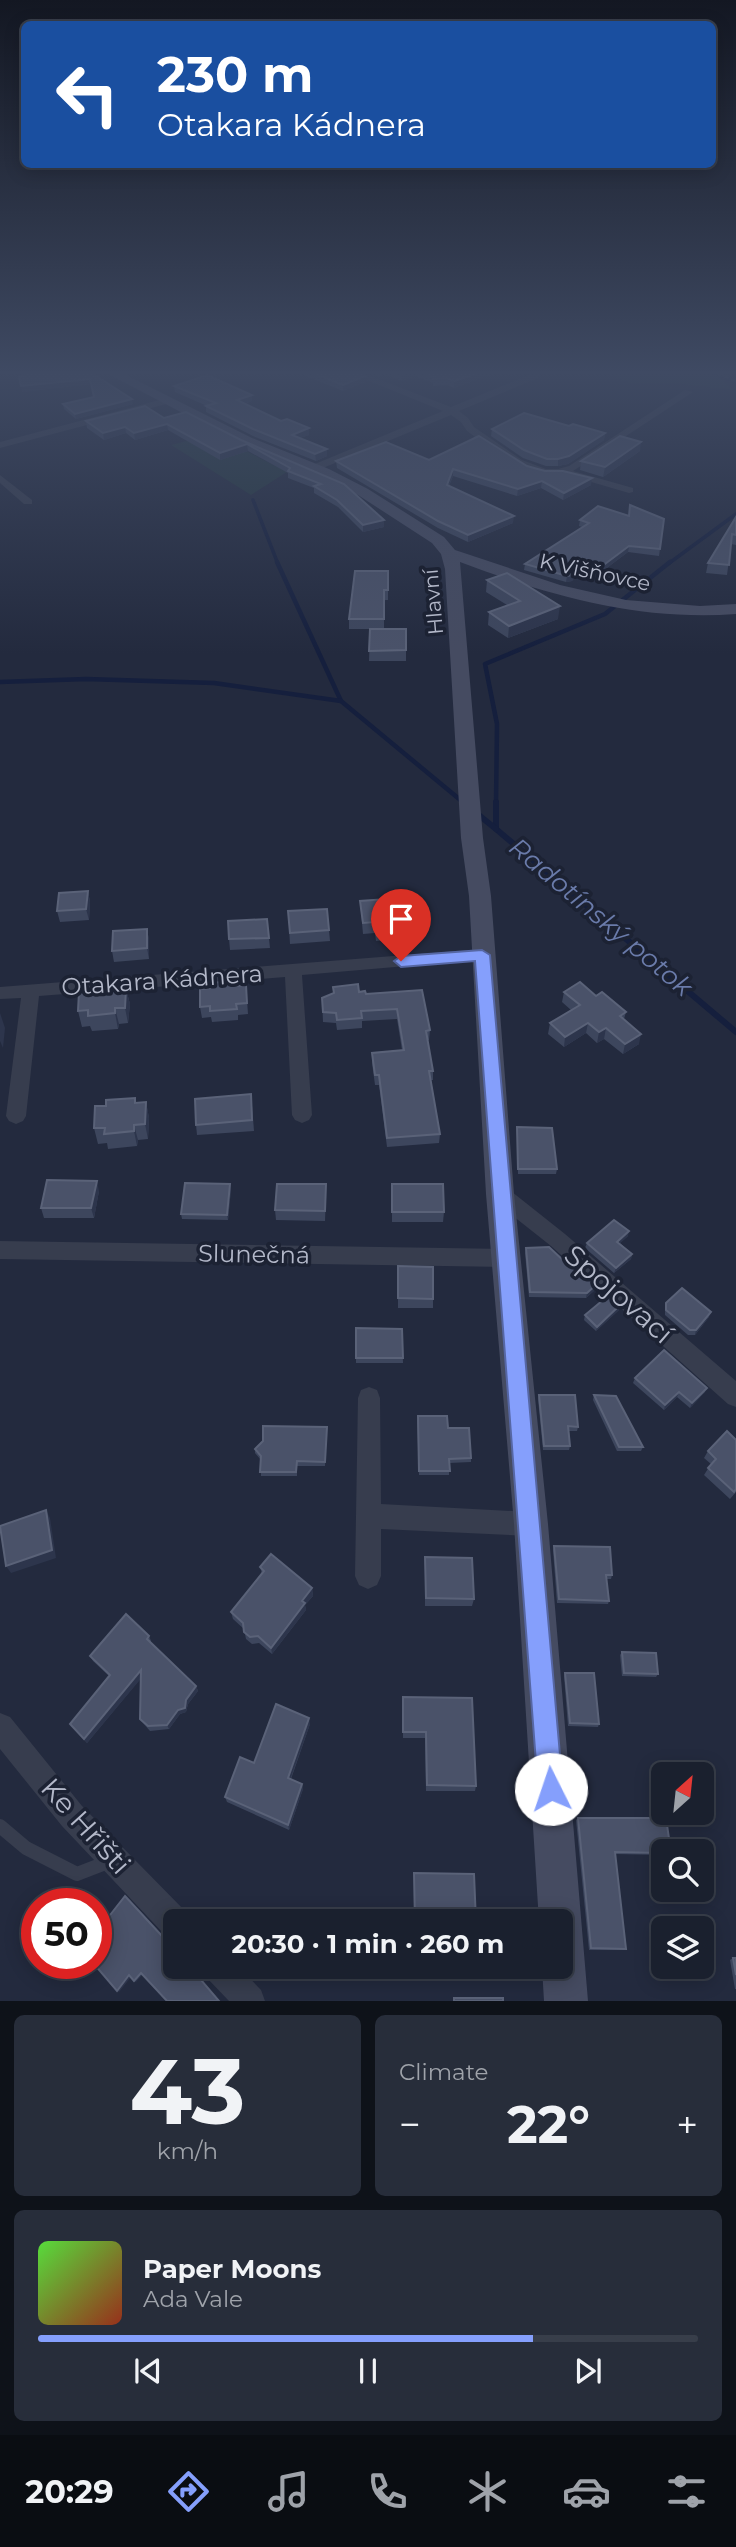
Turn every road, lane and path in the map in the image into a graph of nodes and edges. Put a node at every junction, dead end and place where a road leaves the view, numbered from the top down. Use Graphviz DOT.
graph roads {
  1 [pos="528,467"];
  2 [pos="572,467"];
  3 [pos="314,468"];
  4 [pos="565,472"];
  5 [pos="0,478"];
  6 [pos="629,490"];
  7 [pos="28,502"];
  8 [pos="449,553"];
  9 [pos="736,608"];
  10 [pos="482,955"];
  11 [pos="293,970"];
  12 [pos="31,990"];
  13 [pos="0,993"];
  14 [pos="302,1115"];
  15 [pos="16,1116"];
  16 [pos="500,1194"];
  17 [pos="0,1250"];
  18 [pos="507,1258"];
  19 [pos="736,1396"];
  20 [pos="369,1398"];
  21 [pos="368,1516"];
  22 [pos="531,1524"];
  23 [pos="368,1576"];
  24 [pos="0,1727"];
  25 [pos="0,1826"];
  26 [pos="115,1860"];
  27 [pos="163,1910"];
  28 [pos="229,1979"];
  29 [pos="250,2001"];
  30 [pos="566,2001"];
  1 -- 4 [label="street"];
  2 -- 4 [label="street"];
  3 -- 8 [label="main road, Hlavní"];
  4 -- 6 [label="street"];
  5 -- 7 [label="street"];
  8 -- 9 [label="main road, K Višňovce"];
  8 -- 10 [label="main road, Hlavní"];
  10 -- 11 [label="street, Otakara Kádnera"];
  10 -- 16 [label="main road, Hlavní"];
  11 -- 12 [label="street, Otakara Kádnera"];
  11 -- 14 [label="street, Otakara Kádnera"];
  12 -- 13 [label="street, Otakara Kádnera"];
  12 -- 15 [label="street, Otakara Kádnera"];
  16 -- 18 [label="main road, Hlavní"];
  16 -- 19 [label="street, Spojovací"];
  17 -- 18 [label="street, Slunečná"];
  18 -- 22 [label="main road, Hlavní"];
  20 -- 21 [label="street"];
  21 -- 22 [label="street"];
  21 -- 23 [label="street"];
  22 -- 30 [label="main road, Hlavní"];
  24 -- 26 [label="street, Ke Hřišti"];
  25 -- 26 [label="lane"];
  26 -- 27 [label="street, Ke Hřišti"];
  28 -- 29 [label="street"];
}
